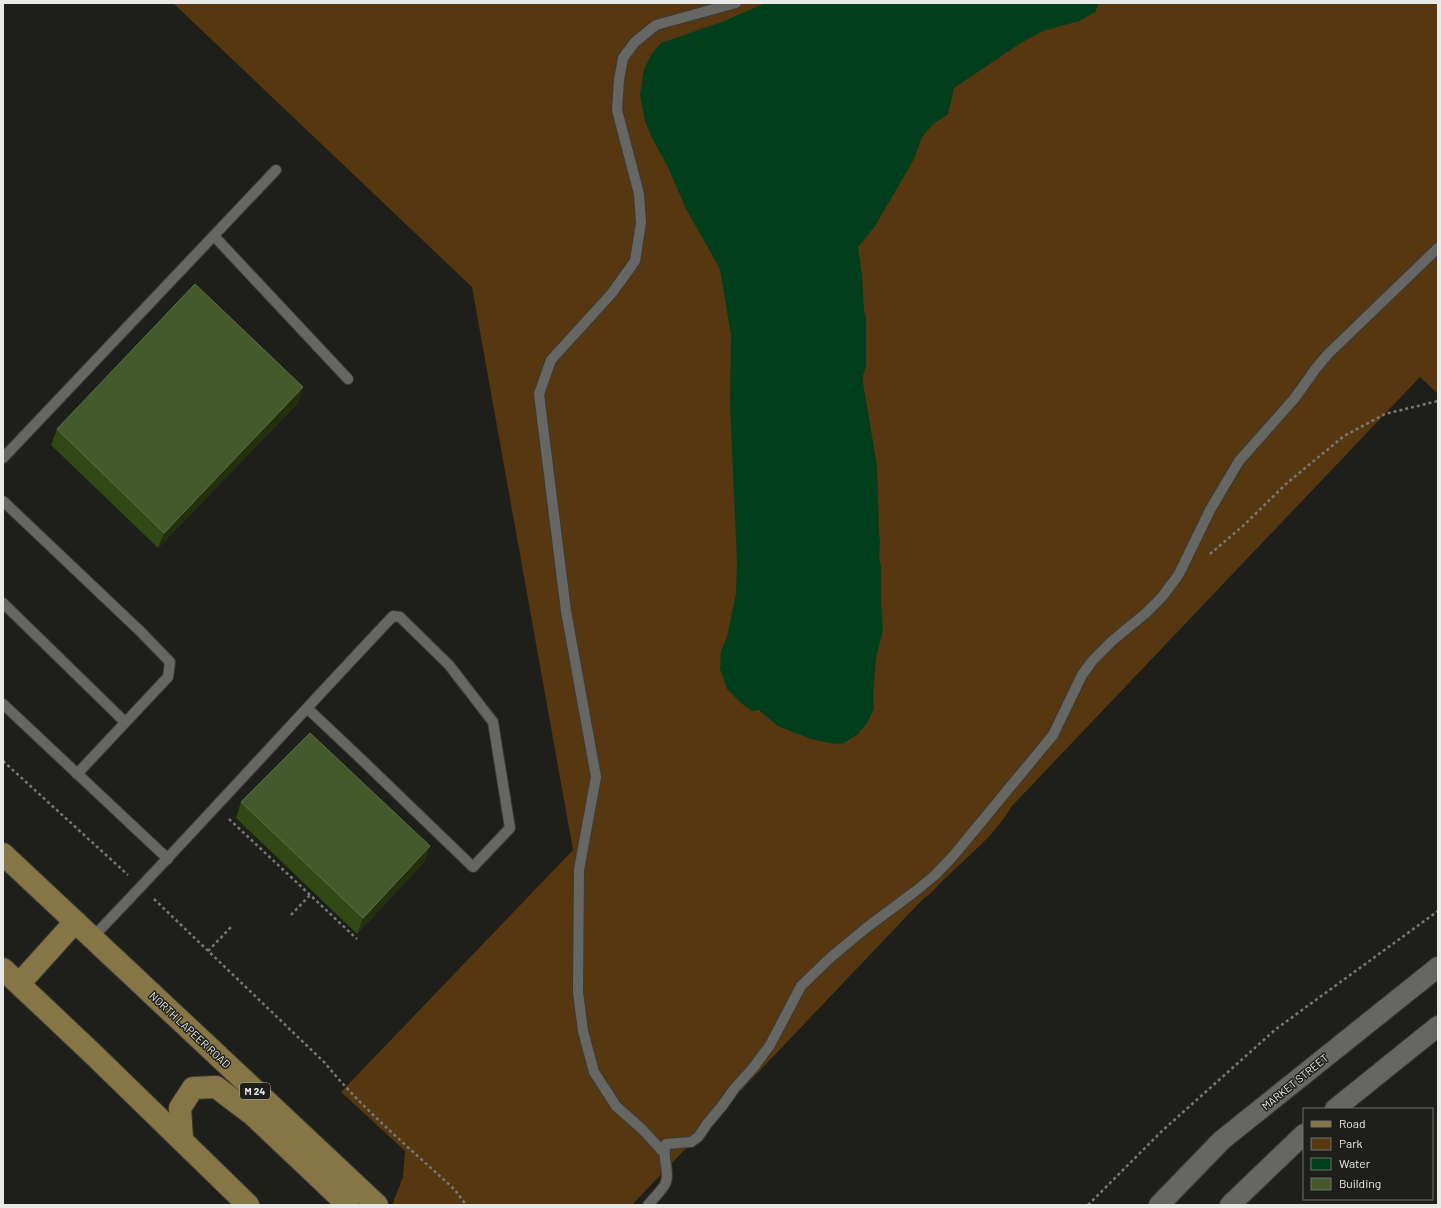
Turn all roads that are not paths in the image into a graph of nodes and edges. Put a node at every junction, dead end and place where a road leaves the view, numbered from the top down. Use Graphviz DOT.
graph roads {
  1 [pos="736,3"];
  2 [pos="276,170"];
  3 [pos="214,236"];
  4 [pos="1438,248"];
  5 [pos="348,379"];
  6 [pos="3,458"];
  7 [pos="3,501"];
  8 [pos="3,603"];
  9 [pos="3,704"];
  10 [pos="307,708"];
  11 [pos="125,722"];
  12 [pos="78,774"];
  13 [pos="3,854"];
  14 [pos="168,859"];
  15 [pos="75,922"];
  16 [pos="92,938"];
  17 [pos="1438,967"];
  18 [pos="3,969"];
  19 [pos="19,984"];
  20 [pos="1438,1026"];
  21 [pos="1336,1108"];
  22 [pos="1303,1135"];
  23 [pos="182,1139"];
  24 [pos="664,1152"];
  25 [pos="248,1205"];
  26 [pos="348,1205"];
  27 [pos="377,1205"];
  28 [pos="648,1205"];
  29 [pos="1159,1205"];
  30 [pos="1230,1205"];
  1 -- 24 [label="lane"];
  2 -- 3 [label="lane"];
  3 -- 5 [label="lane"];
  3 -- 6 [label="lane"];
  4 -- 24 [label="lane"];
  7 -- 11 [label="lane"];
  8 -- 11 [label="lane"];
  9 -- 12 [label="lane"];
  10 -- 10 [label="lane"];
  10 -- 14 [label="lane"];
  11 -- 12 [label="lane"];
  12 -- 14 [label="lane"];
  13 -- 15 [label="main road, NORTH LAPEER ROAD / M 24"];
  14 -- 16 [label="lane"];
  15 -- 16 [label="main road, NORTH LAPEER ROAD / M 24"];
  15 -- 19 [label="main road"];
  16 -- 27 [label="main road, NORTH LAPEER ROAD / M 24"];
  17 -- 29 [label="street, MARKET STREET"];
  18 -- 19 [label="main road"];
  19 -- 23 [label="main road"];
  20 -- 21 [label="street"];
  22 -- 30 [label="street"];
  23 -- 25 [label="main road"];
  23 -- 26 [label="main road"];
  24 -- 28 [label="lane"];
}
